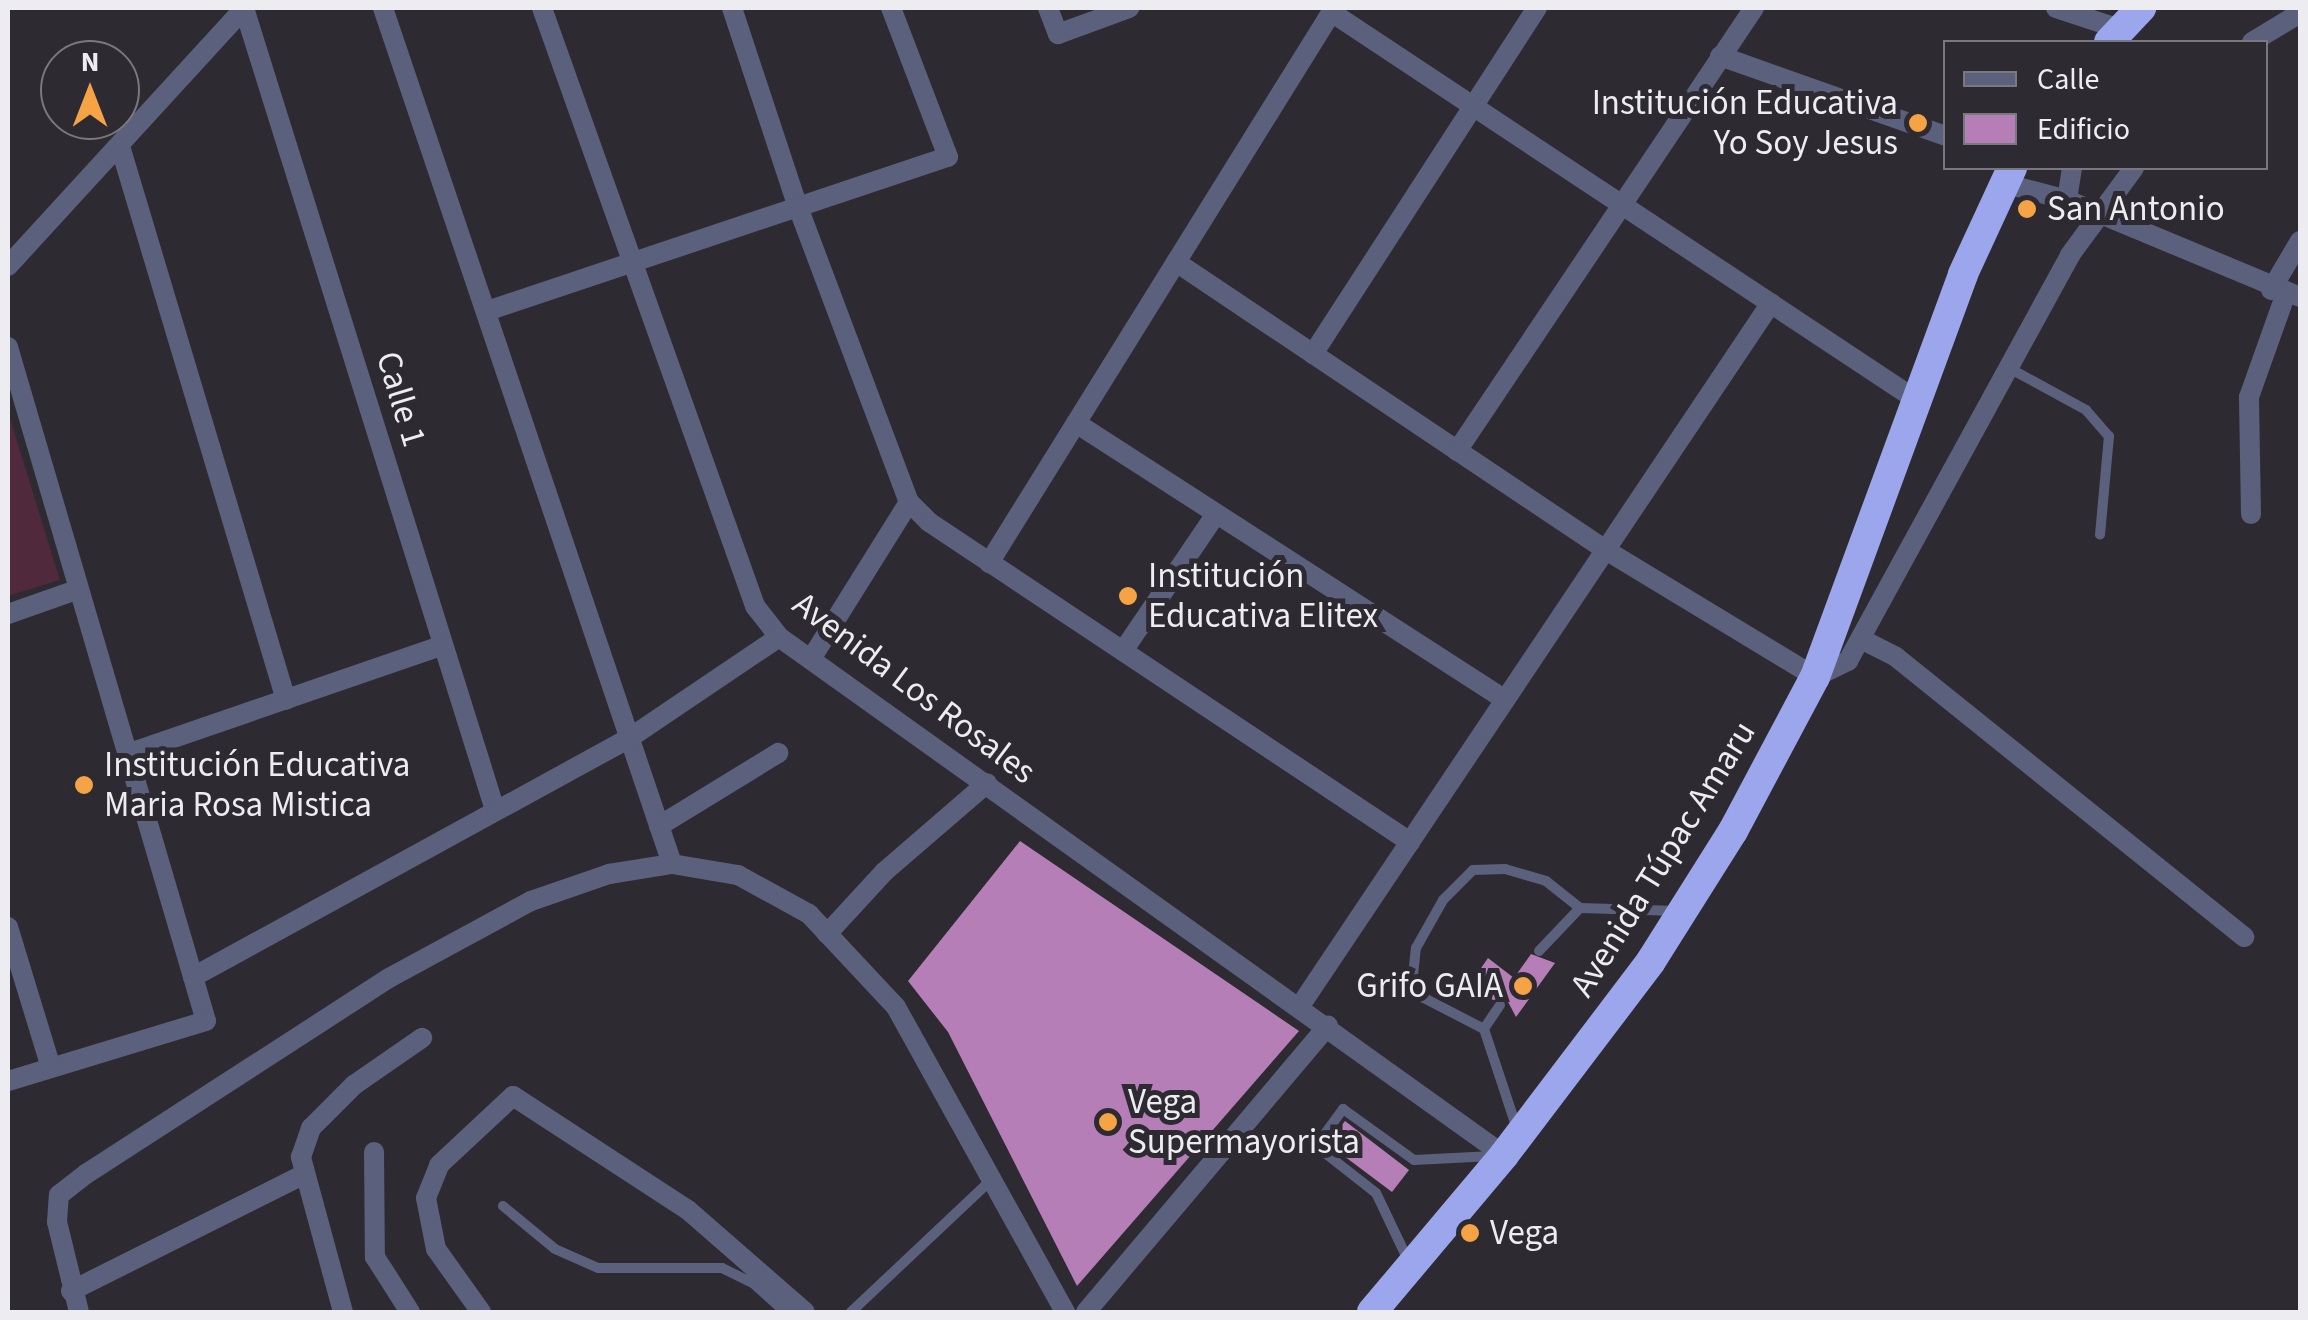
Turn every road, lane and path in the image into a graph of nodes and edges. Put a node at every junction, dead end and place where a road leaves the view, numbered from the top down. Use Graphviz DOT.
graph roads {
  1 [pos="244,8"];
  2 [pos="383,8"];
  3 [pos="542,8"];
  4 [pos="732,8"];
  5 [pos="891,8"];
  6 [pos="1048,8"];
  7 [pos="1130,8"];
  8 [pos="1537,8"];
  9 [pos="1754,8"];
  10 [pos="2056,8"];
  11 [pos="1333,10"];
  12 [pos="2300,13"];
  13 [pos="2123,26"];
  14 [pos="2255,40"];
  15 [pos="1720,56"];
  16 [pos="1475,107"];
  17 [pos="1943,135"];
  18 [pos="120,146"];
  19 [pos="2072,170"];
  20 [pos="2132,170"];
  21 [pos="2008,175"];
  22 [pos="2067,200"];
  23 [pos="1620,202"];
  24 [pos="798,207"];
  25 [pos="2097,216"];
  26 [pos="2300,241"];
  27 [pos="1176,262"];
  28 [pos="631,263"];
  29 [pos="8,266"];
  30 [pos="2286,294"];
  31 [pos="1771,302"];
  32 [pos="487,311"];
  33 [pos="8,347"];
  34 [pos="1313,354"];
  35 [pos="2009,368"];
  36 [pos="1915,399"];
  37 [pos="1076,424"];
  38 [pos="1457,451"];
  39 [pos="910,502"];
  40 [pos="1216,514"];
  41 [pos="2251,514"];
  42 [pos="2100,535"];
  43 [pos="1604,549"];
  44 [pos="989,562"];
  45 [pos="79,589"];
  46 [pos="8,614"];
  47 [pos="779,637"];
  48 [pos="1861,639"];
  49 [pos="444,646"];
  50 [pos="1123,651"];
  51 [pos="812,659"];
  52 [pos="1815,677"];
  53 [pos="286,700"];
  54 [pos="1504,700"];
  55 [pos="630,737"];
  56 [pos="778,752"];
  57 [pos="128,754"];
  58 [pos="986,784"];
  59 [pos="496,810"];
  60 [pos="660,826"];
  61 [pos="1410,842"];
  62 [pos="672,864"];
  63 [pos="1580,908"];
  64 [pos="1683,911"];
  65 [pos="8,928"];
  66 [pos="827,934"];
  67 [pos="2244,936"];
  68 [pos="1539,951"];
  69 [pos="193,977"];
  70 [pos="1500,1005"];
  71 [pos="1300,1006"];
  72 [pos="1328,1026"];
  73 [pos="1484,1029"];
  74 [pos="422,1038"];
  75 [pos="52,1068"];
  76 [pos="8,1081"];
  77 [pos="1512,1145"];
  78 [pos="374,1152"];
  79 [pos="303,1175"];
  80 [pos="990,1181"];
  81 [pos="502,1206"];
  82 [pos="1412,1268"];
  83 [pos="71,1291"];
  84 [pos="78,1312"];
  85 [pos="342,1312"];
  86 [pos="410,1312"];
  87 [pos="481,1312"];
  88 [pos="785,1312"];
  89 [pos="805,1312"];
  90 [pos="851,1312"];
  91 [pos="1065,1312"];
  92 [pos="1086,1312"];
  93 [pos="1372,1312"];
  1 -- 18 [label="street"];
  1 -- 49 [label="street, Calle 1"];
  2 -- 32 [label="street"];
  3 -- 28 [label="street, Avenida Los Rosales"];
  4 -- 24 [label="street"];
  5 -- 24 [label="street"];
  6 -- 7 [label="street"];
  8 -- 16 [label="street"];
  9 -- 15 [label="street"];
  10 -- 13 [label="street"];
  11 -- 16 [label="street"];
  11 -- 27 [label="street"];
  12 -- 14 [label="street"];
  15 -- 17 [label="street"];
  15 -- 23 [label="street"];
  16 -- 23 [label="street"];
  16 -- 34 [label="street"];
  18 -- 29 [label="street"];
  18 -- 53 [label="street"];
  19 -- 22 [label="street"];
  20 -- 25 [label="street"];
  21 -- 22 [label="street"];
  21 -- 36 [label="highway, Avenida Túpac Amaru"];
  22 -- 25 [label="street"];
  23 -- 31 [label="street"];
  23 -- 38 [label="street"];
  24 -- 28 [label="street"];
  24 -- 39 [label="street"];
  25 -- 30 [label="street"];
  25 -- 35 [label="street"];
  26 -- 30 [label="street"];
  27 -- 34 [label="street"];
  27 -- 37 [label="street"];
  28 -- 32 [label="street"];
  28 -- 47 [label="street, Avenida Los Rosales"];
  30 -- 41 [label="street"];
  31 -- 36 [label="street"];
  31 -- 43 [label="street"];
  32 -- 55 [label="street"];
  33 -- 45 [label="street"];
  34 -- 38 [label="street"];
  35 -- 42 [label="lane"];
  35 -- 48 [label="street"];
  36 -- 52 [label="highway, Avenida Túpac Amaru"];
  37 -- 40 [label="street"];
  37 -- 44 [label="street"];
  38 -- 43 [label="street"];
  39 -- 44 [label="street"];
  39 -- 51 [label="street"];
  40 -- 50 [label="street"];
  40 -- 54 [label="street"];
  43 -- 52 [label="street"];
  43 -- 54 [label="street"];
  44 -- 50 [label="street"];
  45 -- 46 [label="street"];
  45 -- 57 [label="street"];
  47 -- 51 [label="street, Avenida Los Rosales"];
  47 -- 55 [label="street"];
  48 -- 52 [label="street"];
  48 -- 67 [label="street"];
  49 -- 53 [label="street"];
  49 -- 59 [label="street, Calle 1"];
  50 -- 61 [label="street"];
  51 -- 58 [label="street, Avenida Los Rosales"];
  52 -- 64 [label="highway, Avenida Túpac Amaru"];
  53 -- 57 [label="street"];
  54 -- 61 [label="street"];
  55 -- 59 [label="street"];
  55 -- 60 [label="street"];
  56 -- 60 [label="street"];
  57 -- 69 [label="street"];
  58 -- 66 [label="street"];
  58 -- 71 [label="street, Avenida Los Rosales"];
  59 -- 69 [label="street"];
  60 -- 62 [label="street"];
  61 -- 71 [label="street"];
  62 -- 66 [label="street"];
  62 -- 83 [label="street"];
  63 -- 64 [label="lane"];
  63 -- 68 [label="lane"];
  63 -- 73 [label="lane"];
  64 -- 77 [label="highway, Avenida Túpac Amaru"];
  65 -- 75 [label="street"];
  66 -- 80 [label="street"];
  69 -- 75 [label="street"];
  70 -- 73 [label="lane"];
  71 -- 72 [label="street, Avenida Los Rosales"];
  72 -- 77 [label="street, Avenida Los Rosales"];
  72 -- 92 [label="street"];
  73 -- 77 [label="lane"];
  74 -- 79 [label="street"];
  75 -- 76 [label="street"];
  77 -- 82 [label="highway, Avenida Túpac Amaru"];
  77 -- 82 [label="lane"];
  78 -- 86 [label="street"];
  79 -- 83 [label="street"];
  79 -- 85 [label="street"];
  80 -- 90 [label="lane"];
  80 -- 91 [label="street"];
  81 -- 88 [label="lane"];
  82 -- 93 [label="highway, Avenida Túpac Amaru"];
  83 -- 84 [label="street"];
  87 -- 89 [label="street"];
}
